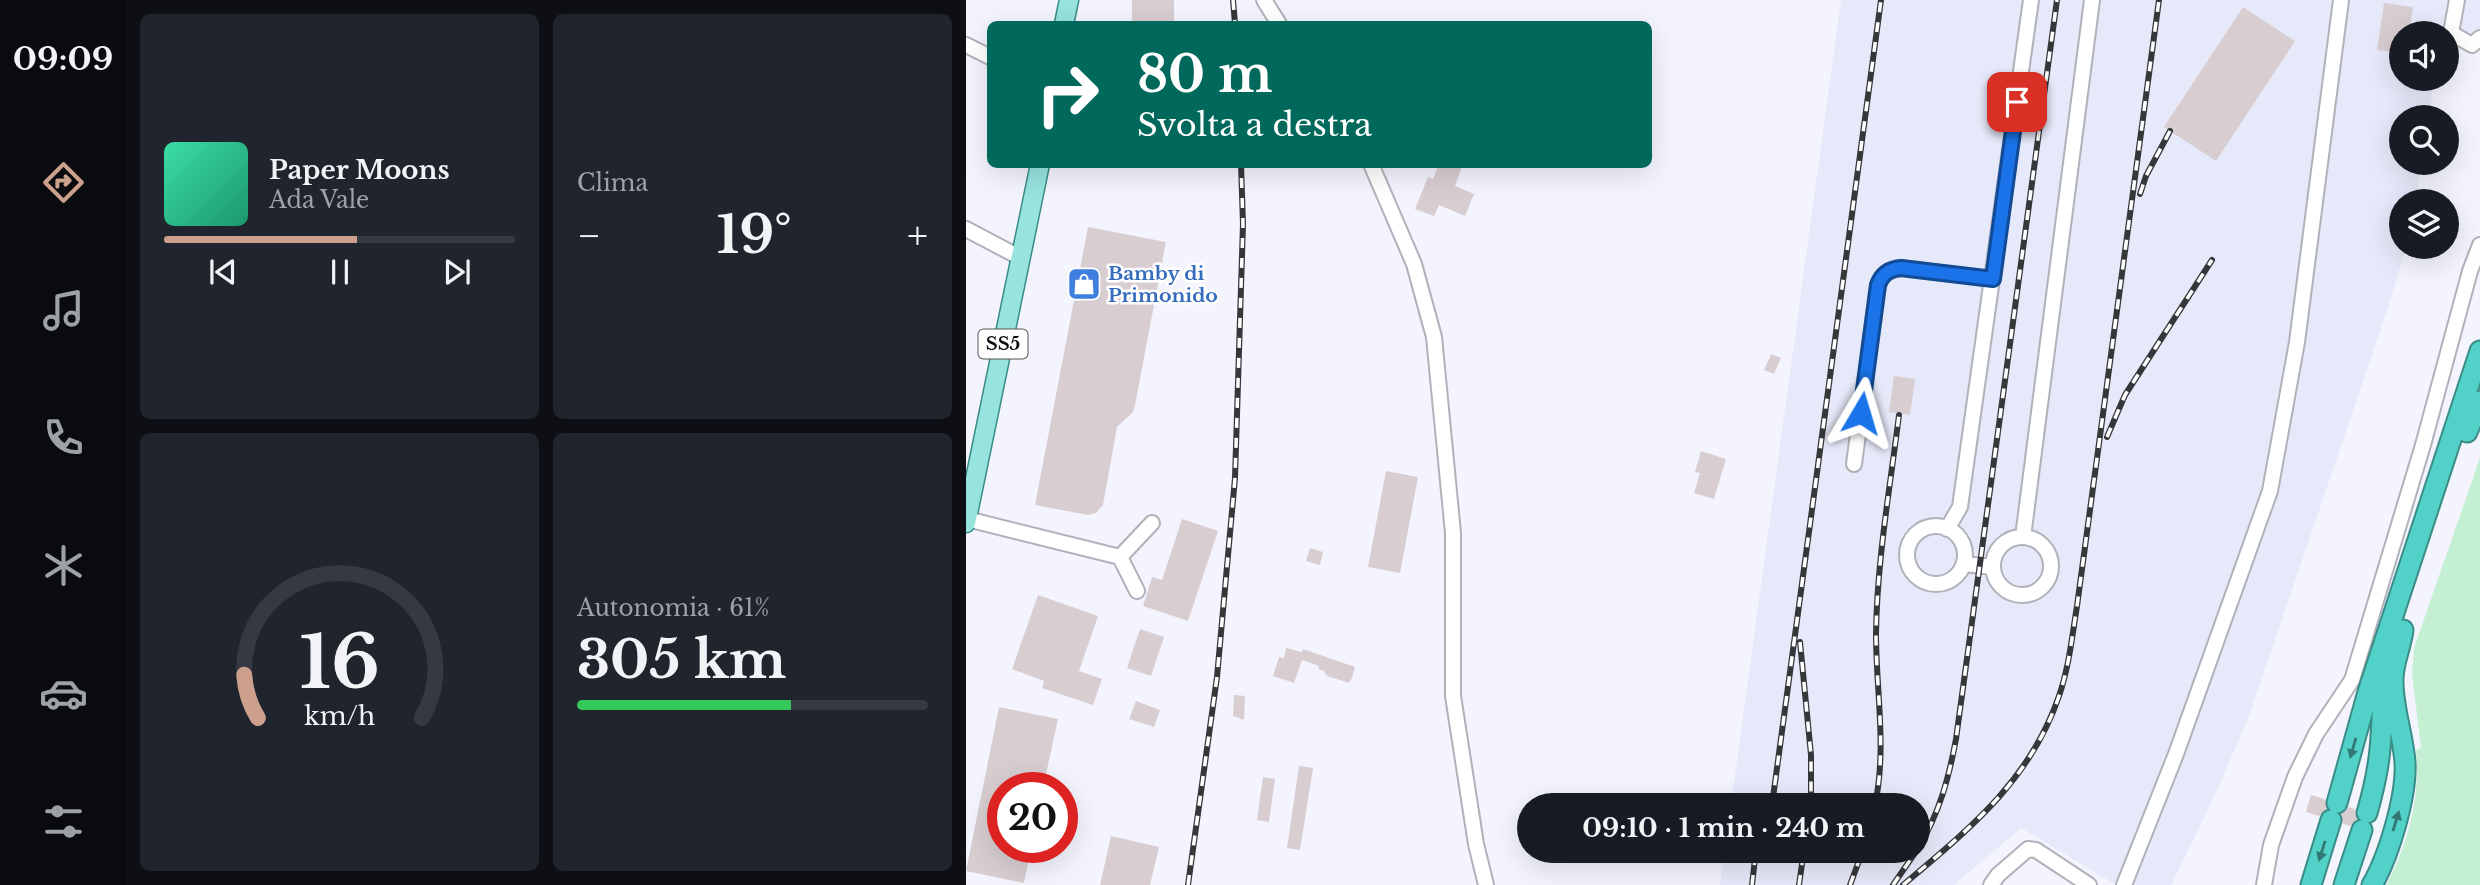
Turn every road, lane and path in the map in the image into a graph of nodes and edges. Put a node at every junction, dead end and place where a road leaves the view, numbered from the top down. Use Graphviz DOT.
graph roads {
  1 [pos="1069,0"];
  2 [pos="1264,0"];
  3 [pos="2031,0"];
  4 [pos="2092,0"];
  5 [pos="2341,0"];
  6 [pos="2456,0"];
  7 [pos="1066,21"];
  8 [pos="1277,21"];
  9 [pos="2480,38"];
  10 [pos="966,45"];
  11 [pos="987,56"];
  12 [pos="1039,168"];
  13 [pos="1373,168"];
  14 [pos="966,229"];
  15 [pos="2480,245"];
  16 [pos="1021,258"];
  17 [pos="1993,279"];
  18 [pos="2480,355"];
  19 [pos="2480,401"];
  20 [pos="1854,464"];
  21 [pos="966,522"];
  22 [pos="1152,523"];
  23 [pos="1947,528"];
  24 [pos="2023,537"];
  25 [pos="1119,557"];
  26 [pos="1964,564"];
  27 [pos="1993,567"];
  28 [pos="1137,591"];
  29 [pos="2403,630"];
  30 [pos="1486,885"];
  31 [pos="1991,885"];
  32 [pos="2089,885"];
  33 [pos="2124,885"];
  34 [pos="2264,885"];
  35 [pos="2311,885"];
  36 [pos="2344,885"];
  37 [pos="2372,885"];
  1 -- 7 [label="main road"];
  2 -- 8 [label="street"];
  3 -- 17 [label="street"];
  4 -- 24 [label="street"];
  5 -- 33 [label="street"];
  6 -- 9 [label="street"];
  10 -- 11 [label="street"];
  12 -- 16 [label="main road, SS5"];
  13 -- 30 [label="street"];
  14 -- 16 [label="street"];
  15 -- 34 [label="street"];
  16 -- 21 [label="main road, SS5"];
  17 -- 20 [label="street"];
  17 -- 23 [label="street"];
  18 -- 35 [label="highway, one-way"];
  19 -- 29 [label="highway"];
  21 -- 25 [label="street"];
  22 -- 25 [label="street"];
  23 -- 26 [label="street"];
  23 -- 26 [label="street"];
  24 -- 27 [label="street"];
  24 -- 27 [label="street"];
  25 -- 28 [label="street"];
  26 -- 27 [label="street"];
  29 -- 36 [label="highway"];
  37 -- 29 [label="highway, one-way"];
  31 -- 32 [label="street"];
}
